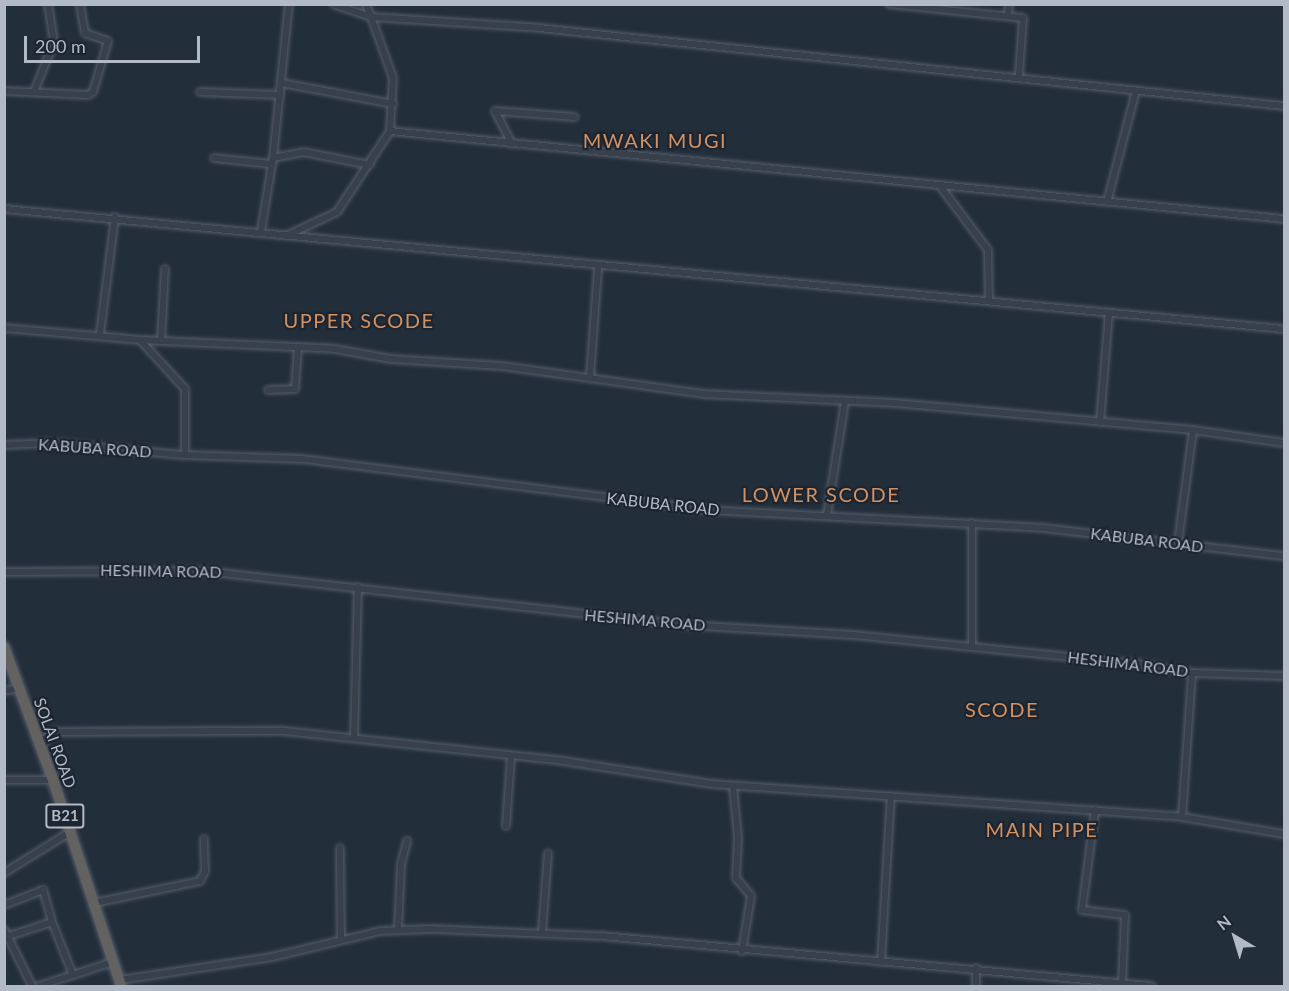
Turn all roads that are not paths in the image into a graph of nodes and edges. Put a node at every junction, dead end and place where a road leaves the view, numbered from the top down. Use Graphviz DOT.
graph roads {
  1 [pos="48,4"];
  2 [pos="80,4"];
  3 [pos="289,4"];
  4 [pos="334,4"];
  5 [pos="366,4"];
  6 [pos="889,4"];
  7 [pos="1009,4"];
  8 [pos="1008,15"];
  9 [pos="371,17"];
  10 [pos="1019,75"];
  11 [pos="282,83"];
  12 [pos="4,91"];
  13 [pos="1136,91"];
  14 [pos="34,92"];
  15 [pos="200,92"];
  16 [pos="280,95"];
  17 [pos="393,104"];
  18 [pos="1284,106"];
  19 [pos="575,117"];
  20 [pos="390,131"];
  21 [pos="512,144"];
  22 [pos="214,158"];
  23 [pos="272,161"];
  24 [pos="369,165"];
  25 [pos="940,186"];
  26 [pos="1107,202"];
  27 [pos="4,209"];
  28 [pos="115,217"];
  29 [pos="1284,219"];
  30 [pos="261,231"];
  31 [pos="286,236"];
  32 [pos="598,267"];
  33 [pos="165,269"];
  34 [pos="989,300"];
  35 [pos="1109,312"];
  36 [pos="4,328"];
  37 [pos="1284,330"];
  38 [pos="100,334"];
  39 [pos="140,340"];
  40 [pos="161,340"];
  41 [pos="298,347"];
  42 [pos="590,377"];
  43 [pos="268,390"];
  44 [pos="845,401"];
  45 [pos="1100,422"];
  46 [pos="1193,430"];
  47 [pos="1284,443"];
  48 [pos="4,445"];
  49 [pos="185,455"];
  50 [pos="827,515"];
  51 [pos="972,523"];
  52 [pos="1178,543"];
  53 [pos="1284,556"];
  54 [pos="4,572"];
  55 [pos="358,586"];
  56 [pos="972,646"];
  57 [pos="4,647"];
  58 [pos="7,662"];
  59 [pos="1192,673"];
  60 [pos="1284,676"];
  61 [pos="20,688"];
  62 [pos="4,692"];
  63 [pos="354,738"];
  64 [pos="42,749"];
  65 [pos="511,757"];
  66 [pos="4,780"];
  67 [pos="53,780"];
  68 [pos="732,786"];
  69 [pos="891,796"];
  70 [pos="1095,810"];
  71 [pos="1182,817"];
  72 [pos="506,826"];
  73 [pos="70,832"];
  74 [pos="1284,834"];
  75 [pos="204,839"];
  76 [pos="407,842"];
  77 [pos="340,848"];
  78 [pos="548,853"];
  79 [pos="4,873"];
  80 [pos="94,903"];
  81 [pos="4,905"];
  82 [pos="52,922"];
  83 [pos="4,929"];
  84 [pos="398,930"];
  85 [pos="542,933"];
  86 [pos="341,938"];
  87 [pos="11,939"];
  88 [pos="4,947"];
  89 [pos="742,951"];
  90 [pos="114,961"];
  91 [pos="881,962"];
  92 [pos="976,968"];
  93 [pos="73,975"];
  94 [pos="120,983"];
  95 [pos="1122,983"];
  96 [pos="32,987"];
  97 [pos="39,987"];
  98 [pos="976,987"];
  99 [pos="1152,987"];
  1 -- 14 [label="street"];
  2 -- 14 [label="street"];
  3 -- 11 [label="street"];
  4 -- 9 [label="street"];
  5 -- 9 [label="street"];
  6 -- 8 [label="street"];
  7 -- 8 [label="street"];
  8 -- 10 [label="street"];
  9 -- 10 [label="street"];
  9 -- 17 [label="street"];
  10 -- 13 [label="street"];
  11 -- 16 [label="street"];
  11 -- 17 [label="street"];
  12 -- 14 [label="street"];
  13 -- 18 [label="street"];
  13 -- 26 [label="street"];
  15 -- 16 [label="street"];
  16 -- 23 [label="street"];
  17 -- 20 [label="street"];
  19 -- 21 [label="street"];
  20 -- 21 [label="street"];
  20 -- 24 [label="street"];
  21 -- 25 [label="street"];
  22 -- 23 [label="street"];
  23 -- 24 [label="street"];
  23 -- 30 [label="street"];
  24 -- 31 [label="street"];
  25 -- 26 [label="street"];
  25 -- 34 [label="street"];
  26 -- 29 [label="street"];
  27 -- 28 [label="street"];
  28 -- 30 [label="street"];
  28 -- 38 [label="street"];
  30 -- 31 [label="street"];
  31 -- 32 [label="street"];
  32 -- 34 [label="street"];
  32 -- 42 [label="street"];
  33 -- 40 [label="street"];
  34 -- 35 [label="street"];
  35 -- 37 [label="street"];
  35 -- 45 [label="street"];
  36 -- 38 [label="street"];
  38 -- 39 [label="street"];
  39 -- 40 [label="street"];
  39 -- 49 [label="street"];
  40 -- 41 [label="street"];
  41 -- 42 [label="street"];
  41 -- 43 [label="street"];
  42 -- 44 [label="street"];
  44 -- 45 [label="street"];
  44 -- 50 [label="street"];
  45 -- 46 [label="street"];
  46 -- 47 [label="street"];
  46 -- 52 [label="street"];
  48 -- 49 [label="street, KABUBA ROAD"];
  49 -- 50 [label="street, KABUBA ROAD"];
  50 -- 51 [label="street, KABUBA ROAD"];
  51 -- 52 [label="street, KABUBA ROAD"];
  51 -- 56 [label="street"];
  52 -- 53 [label="street, KABUBA ROAD"];
  54 -- 55 [label="street, HESHIMA ROAD"];
  55 -- 56 [label="street, HESHIMA ROAD"];
  55 -- 63 [label="street"];
  56 -- 59 [label="street, HESHIMA ROAD"];
  57 -- 58 [label="highway, SOLAI ROAD / B21"];
  58 -- 61 [label="highway, SOLAI ROAD / B21"];
  59 -- 60 [label="street, HESHIMA ROAD"];
  59 -- 71 [label="street"];
  61 -- 62 [label="street"];
  61 -- 64 [label="highway, SOLAI ROAD / B21"];
  63 -- 64 [label="street"];
  63 -- 65 [label="street"];
  64 -- 67 [label="highway, SOLAI ROAD / B21"];
  65 -- 68 [label="street"];
  65 -- 72 [label="street"];
  66 -- 67 [label="street"];
  67 -- 73 [label="highway, SOLAI ROAD / B21"];
  68 -- 69 [label="street"];
  68 -- 89 [label="street"];
  69 -- 70 [label="street"];
  69 -- 91 [label="street"];
  70 -- 71 [label="street"];
  70 -- 95 [label="street"];
  71 -- 74 [label="street"];
  73 -- 79 [label="street"];
  73 -- 80 [label="highway, SOLAI ROAD / B21"];
  75 -- 80 [label="street"];
  76 -- 84 [label="street"];
  77 -- 86 [label="street"];
  78 -- 85 [label="street"];
  80 -- 90 [label="highway, SOLAI ROAD / B21"];
  81 -- 82 [label="street"];
  82 -- 87 [label="street"];
  82 -- 93 [label="street"];
  83 -- 87 [label="street"];
  84 -- 85 [label="street"];
  84 -- 86 [label="street"];
  85 -- 89 [label="street"];
  86 -- 94 [label="street"];
  87 -- 88 [label="street"];
  87 -- 96 [label="street"];
  89 -- 91 [label="street"];
  90 -- 93 [label="street"];
  90 -- 94 [label="highway, SOLAI ROAD / B21"];
  91 -- 92 [label="street"];
  92 -- 95 [label="street"];
  92 -- 98 [label="street"];
  93 -- 97 [label="street"];
  95 -- 99 [label="street"];
}
